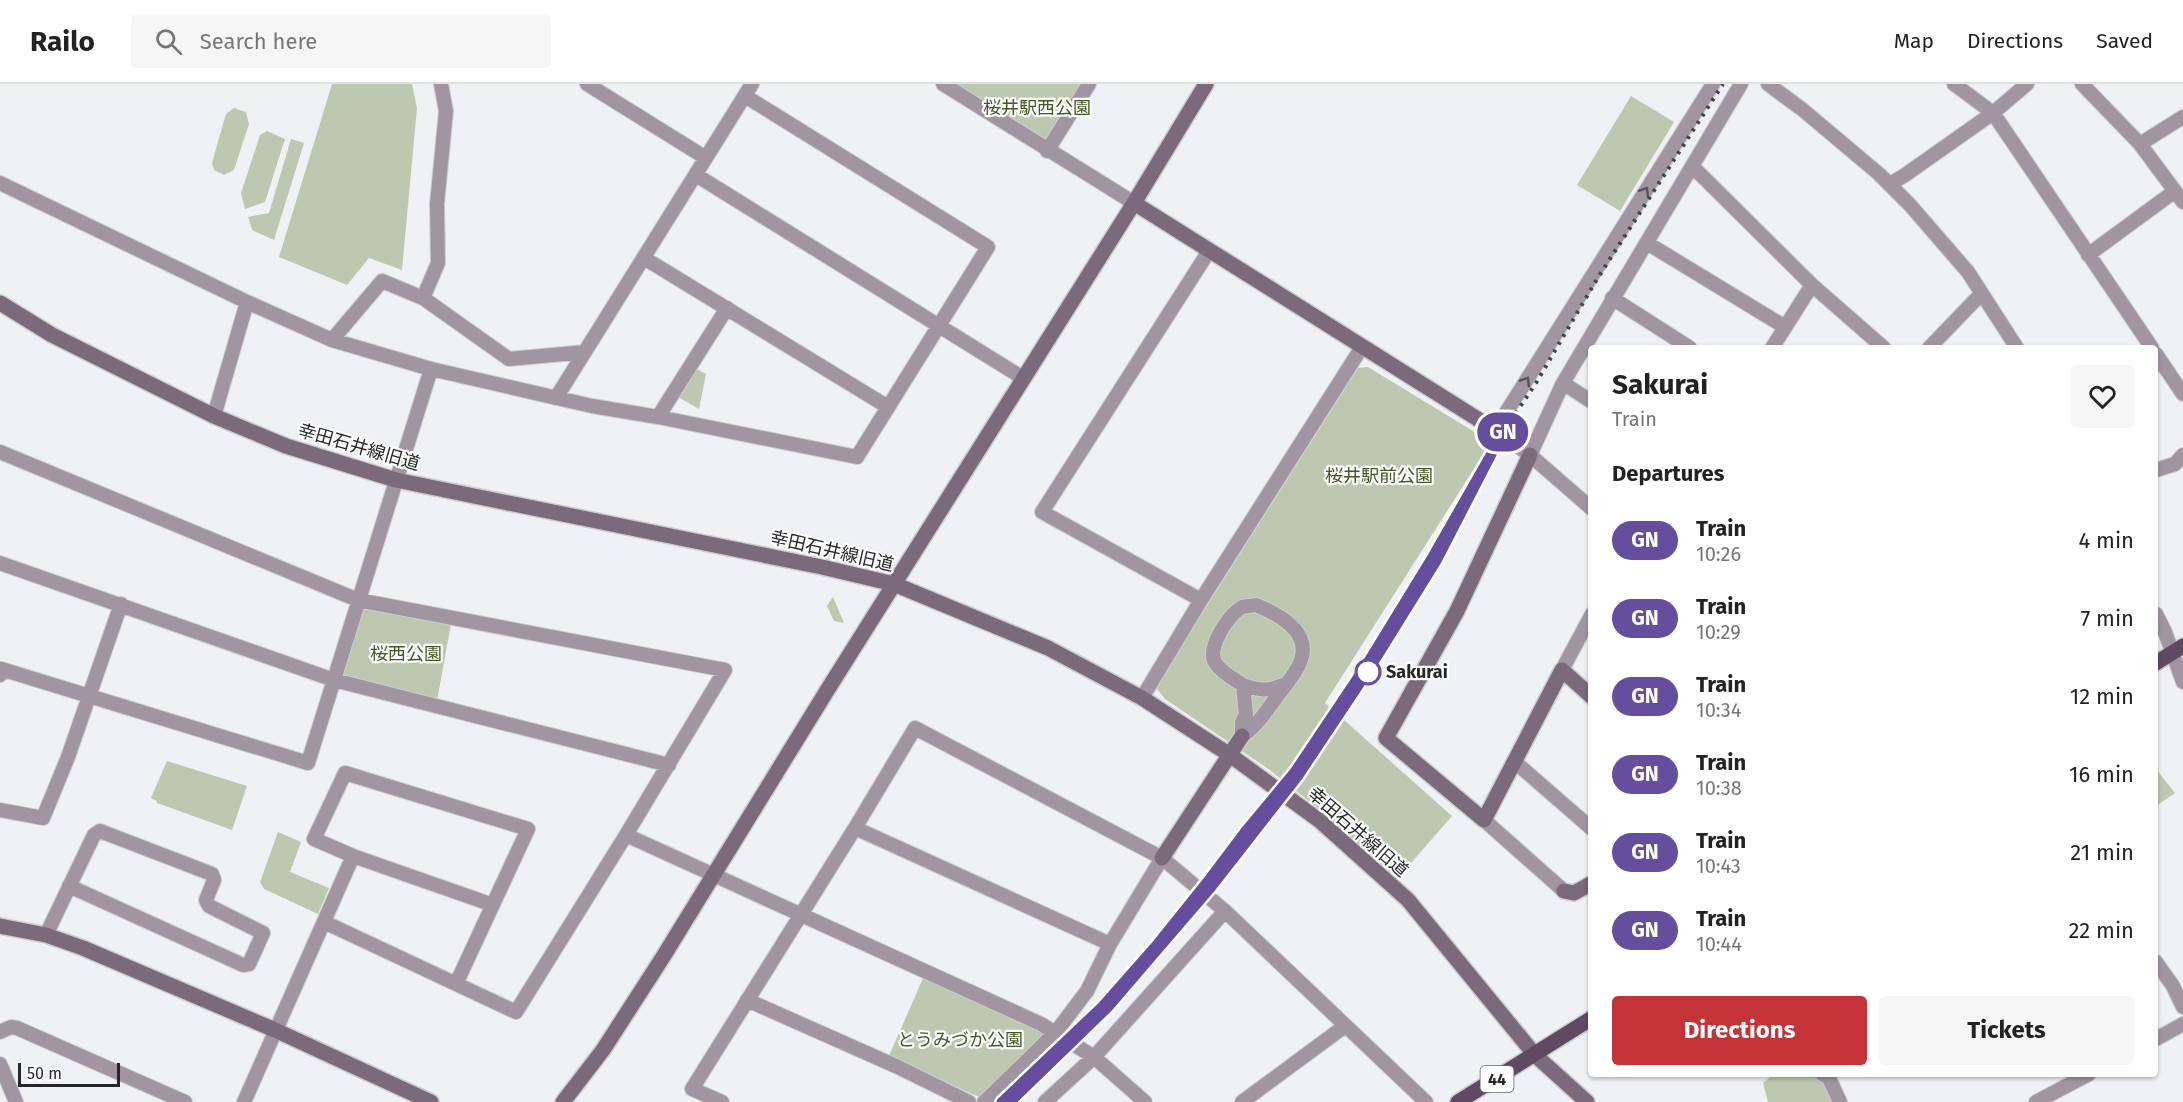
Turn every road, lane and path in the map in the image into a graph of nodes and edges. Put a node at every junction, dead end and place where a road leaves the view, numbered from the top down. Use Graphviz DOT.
graph roads {
  1 [pos="441,84"];
  2 [pos="587,84"];
  3 [pos="943,84"];
  4 [pos="1089,84"];
  5 [pos="1206,84"];
  6 [pos="1713,84"];
  7 [pos="1741,84"];
  8 [pos="1768,84"];
  9 [pos="1954,84"];
  10 [pos="2027,84"];
  11 [pos="2082,84"];
  12 [pos="748,90"];
  13 [pos="1993,112"];
  14 [pos="2183,117"];
  15 [pos="2140,144"];
  16 [pos="1047,151"];
  17 [pos="706,158"];
  18 [pos="1693,167"];
  19 [pos="696,175"];
  20 [pos="0,183"];
  21 [pos="1890,184"];
  22 [pos="2179,196"];
  23 [pos="1134,203"];
  24 [pos="1647,243"];
  25 [pos="1209,251"];
  26 [pos="2088,255"];
  27 [pos="644,258"];
  28 [pos="1812,285"];
  29 [pos="1981,294"];
  30 [pos="423,298"];
  31 [pos="1612,298"];
  32 [pos="247,302"];
  33 [pos="0,303"];
  34 [pos="728,308"];
  35 [pos="940,325"];
  36 [pos="1785,327"];
  37 [pos="332,340"];
  38 [pos="1685,345"];
  39 [pos="1774,345"];
  40 [pos="1881,345"];
  41 [pos="1932,345"];
  42 [pos="2015,345"];
  43 [pos="2150,345"];
  44 [pos="1362,347"];
  45 [pos="585,352"];
  46 [pos="2158,357"];
  47 [pos="431,369"];
  48 [pos="1023,378"];
  49 [pos="1563,383"];
  50 [pos="2183,394"];
  51 [pos="556,398"];
  52 [pos="1588,399"];
  53 [pos="888,407"];
  54 [pos="214,416"];
  55 [pos="658,417"];
  56 [pos="1492,428"];
  57 [pos="0,452"];
  58 [pos="1530,455"];
  59 [pos="2180,464"];
  60 [pos="2158,470"];
  61 [pos="396,480"];
  62 [pos="1588,506"];
  63 [pos="0,563"];
  64 [pos="894,584"];
  65 [pos="358,600"];
  66 [pos="1201,600"];
  67 [pos="121,604"];
  68 [pos="2158,618"];
  69 [pos="1588,621"];
  70 [pos="2177,649"];
  71 [pos="2158,662"];
  72 [pos="1562,670"];
  73 [pos="0,671"];
  74 [pos="334,680"];
  75 [pos="2183,682"];
  76 [pos="1286,684"];
  77 [pos="1243,685"];
  78 [pos="1588,693"];
  79 [pos="88,695"];
  80 [pos="1142,698"];
  81 [pos="1242,736"];
  82 [pos="1230,755"];
  83 [pos="1515,762"];
  84 [pos="669,765"];
  85 [pos="0,810"];
  86 [pos="1484,820"];
  87 [pos="1588,826"];
  88 [pos="855,828"];
  89 [pos="626,835"];
  90 [pos="352,856"];
  91 [pos="1162,858"];
  92 [pos="713,874"];
  93 [pos="1588,885"];
  94 [pos="69,886"];
  95 [pos="1564,891"];
  96 [pos="493,905"];
  97 [pos="1225,910"];
  98 [pos="801,914"];
  99 [pos="324,922"];
  100 [pos="0,926"];
  101 [pos="46,935"];
  102 [pos="1110,944"];
  103 [pos="2158,965"];
  104 [pos="456,984"];
  105 [pos="747,1000"];
  106 [pos="2183,1007"];
  107 [pos="1588,1021"];
  108 [pos="2183,1024"];
  109 [pos="1345,1026"];
  110 [pos="275,1030"];
  111 [pos="0,1032"];
  112 [pos="1056,1032"];
  113 [pos="2158,1038"];
  114 [pos="1535,1055"];
  115 [pos="1094,1057"];
  116 [pos="0,1064"];
  117 [pos="1827,1077"];
  118 [pos="2082,1077"];
  119 [pos="1048,1101"];
  120 [pos="16,1102"];
  121 [pos="185,1102"];
  122 [pos="244,1102"];
  123 [pos="430,1102"];
  124 [pos="563,1102"];
  125 [pos="722,1102"];
  126 [pos="969,1102"];
  127 [pos="984,1102"];
  128 [pos="1145,1102"];
  129 [pos="1242,1102"];
  130 [pos="1426,1102"];
  131 [pos="1458,1102"];
  132 [pos="1587,1102"];
  133 [pos="1840,1102"];
  134 [pos="2036,1102"];
  1 -- 30 [label="street"];
  2 -- 17 [label="street"];
  3 -- 16 [label="street"];
  4 -- 16 [label="street"];
  5 -- 23 [label="street"];
  56 -- 6 [label="street, one-way"];
  7 -- 18 [label="street"];
  8 -- 21 [label="street"];
  9 -- 13 [label="street"];
  10 -- 13 [label="street"];
  11 -- 15 [label="street"];
  12 -- 17 [label="street"];
  12 -- 35 [label="street"];
  13 -- 21 [label="street"];
  13 -- 26 [label="street"];
  14 -- 15 [label="street"];
  15 -- 22 [label="street"];
  16 -- 23 [label="street"];
  17 -- 19 [label="street"];
  18 -- 24 [label="street"];
  18 -- 28 [label="street"];
  19 -- 27 [label="street"];
  19 -- 35 [label="street"];
  20 -- 32 [label="street"];
  21 -- 29 [label="street"];
  22 -- 26 [label="street"];
  23 -- 25 [label="street"];
  23 -- 48 [label="street"];
  24 -- 31 [label="street"];
  24 -- 36 [label="street"];
  25 -- 44 [label="street"];
  25 -- 66 [label="street"];
  26 -- 43 [label="street"];
  27 -- 34 [label="street"];
  27 -- 45 [label="street"];
  28 -- 36 [label="street"];
  28 -- 40 [label="street"];
  29 -- 41 [label="street"];
  29 -- 42 [label="street"];
  30 -- 37 [label="street"];
  30 -- 45 [label="street"];
  31 -- 38 [label="street"];
  31 -- 49 [label="street"];
  32 -- 37 [label="street"];
  32 -- 54 [label="street"];
  33 -- 54 [label="street, 幸田石井線旧道"];
  34 -- 53 [label="street"];
  34 -- 55 [label="street"];
  35 -- 48 [label="street"];
  35 -- 53 [label="street"];
  36 -- 39 [label="street"];
  37 -- 47 [label="street"];
  44 -- 56 [label="street"];
  44 -- 66 [label="street"];
  45 -- 51 [label="street"];
  46 -- 50 [label="street"];
  47 -- 51 [label="street"];
  47 -- 61 [label="street"];
  48 -- 64 [label="street"];
  49 -- 52 [label="street"];
  49 -- 58 [label="street"];
  51 -- 55 [label="street"];
  53 -- 55 [label="street"];
  54 -- 61 [label="street, 幸田石井線旧道"];
  56 -- 58 [label="street"];
  57 -- 65 [label="street"];
  58 -- 62 [label="street"];
  58 -- 86 [label="street"];
  59 -- 60 [label="street"];
  61 -- 64 [label="street, 幸田石井線旧道"];
  61 -- 65 [label="street"];
  63 -- 67 [label="street"];
  64 -- 80 [label="street, 幸田石井線旧道"];
  64 -- 92 [label="street"];
  65 -- 74 [label="street"];
  65 -- 84 [label="street"];
  66 -- 80 [label="street"];
  67 -- 74 [label="street"];
  67 -- 79 [label="street"];
  68 -- 70 [label="street"];
  69 -- 72 [label="street"];
  70 -- 71 [label="main road"];
  70 -- 75 [label="street"];
  72 -- 78 [label="street"];
  72 -- 83 [label="street"];
  73 -- 79 [label="street"];
  74 -- 79 [label="street"];
  74 -- 84 [label="street"];
  76 -- 77 [label="street"];
  76 -- 77 [label="street"];
  76 -- 81 [label="street"];
  77 -- 81 [label="street"];
  79 -- 85 [label="street"];
  80 -- 82 [label="street, 幸田石井線旧道"];
  81 -- 82 [label="street"];
  82 -- 91 [label="street"];
  82 -- 114 [label="street, 幸田石井線旧道"];
  83 -- 86 [label="street"];
  83 -- 87 [label="street"];
  84 -- 89 [label="street"];
  86 -- 95 [label="street"];
  88 -- 91 [label="street"];
  88 -- 98 [label="street"];
  88 -- 102 [label="street"];
  89 -- 92 [label="street"];
  89 -- 104 [label="street"];
  90 -- 96 [label="street"];
  90 -- 96 [label="street"];
  90 -- 99 [label="street"];
  91 -- 97 [label="street"];
  91 -- 102 [label="street"];
  92 -- 98 [label="street"];
  92 -- 124 [label="street"];
  93 -- 95 [label="street"];
  94 -- 94 [label="street"];
  94 -- 101 [label="street"];
  96 -- 104 [label="street"];
  97 -- 109 [label="street"];
  97 -- 115 [label="street"];
  98 -- 105 [label="street"];
  98 -- 112 [label="street"];
  99 -- 104 [label="street"];
  99 -- 110 [label="street"];
  100 -- 101 [label="street"];
  101 -- 110 [label="street"];
  102 -- 112 [label="street"];
  103 -- 106 [label="street"];
  105 -- 125 [label="street"];
  105 -- 126 [label="street"];
  107 -- 114 [label="main road, 44"];
  108 -- 113 [label="street"];
  109 -- 129 [label="street"];
  109 -- 130 [label="street"];
  110 -- 122 [label="street"];
  110 -- 123 [label="street"];
  111 -- 121 [label="street"];
  112 -- 115 [label="street"];
  112 -- 127 [label="street"];
  114 -- 131 [label="main road, 44"];
  114 -- 132 [label="street, 幸田石井線旧道"];
  115 -- 119 [label="street"];
  115 -- 128 [label="street"];
  116 -- 120 [label="street"];
  117 -- 133 [label="street"];
  118 -- 134 [label="street"];
}
